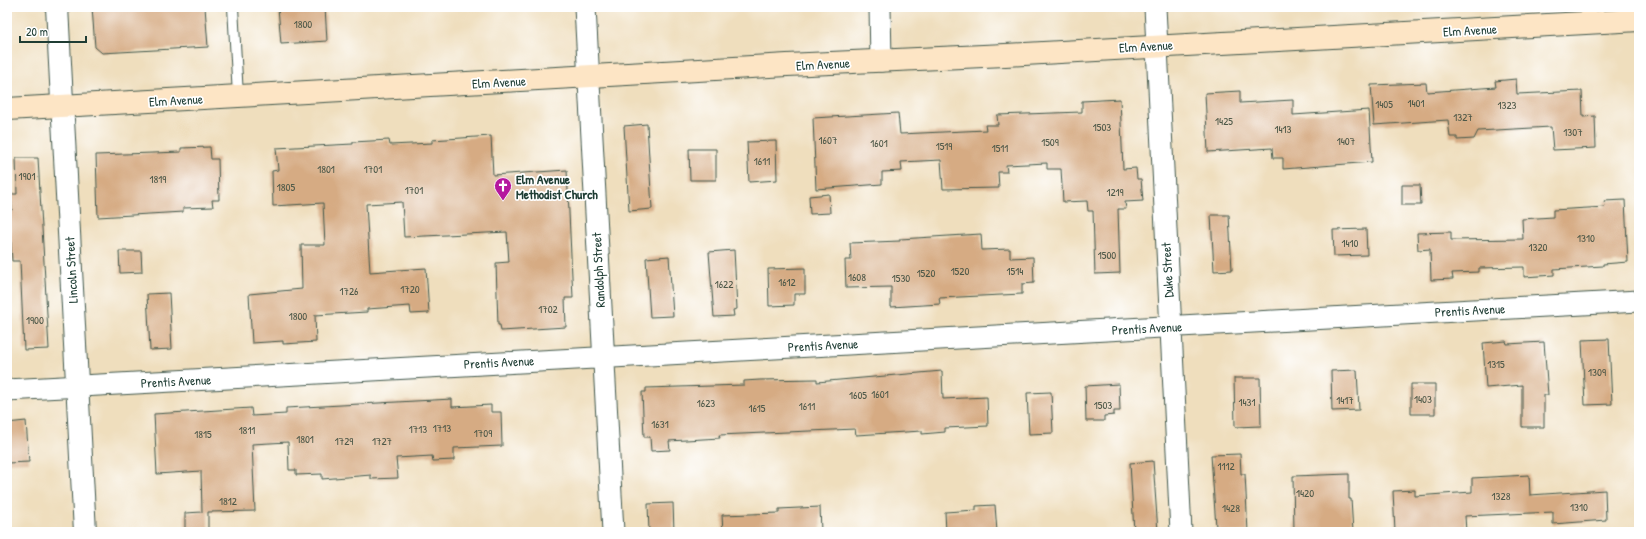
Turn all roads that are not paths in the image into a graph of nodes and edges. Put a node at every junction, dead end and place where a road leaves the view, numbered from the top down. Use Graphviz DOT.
graph roads {
  1 [pos="57,7"];
  2 [pos="232,7"];
  3 [pos="585,7"];
  4 [pos="880,7"];
  5 [pos="1155,7"];
  6 [pos="1639,20"];
  7 [pos="1157,45"];
  8 [pos="881,61"];
  9 [pos="589,77"];
  10 [pos="238,96"];
  11 [pos="62,106"];
  12 [pos="7,109"];
  13 [pos="1639,301"];
  14 [pos="1170,327"];
  15 [pos="603,357"];
  16 [pos="77,386"];
  17 [pos="7,390"];
  18 [pos="85,532"];
  19 [pos="613,532"];
  20 [pos="1181,532"];
  1 -- 11 [label="street, Lincoln Street"];
  2 -- 10 [label="lane"];
  3 -- 9 [label="street, Randolph Street"];
  4 -- 8 [label="street"];
  5 -- 7 [label="street, Duke Street"];
  6 -- 7 [label="main road, Elm Avenue"];
  7 -- 8 [label="main road, Elm Avenue"];
  7 -- 14 [label="street, Duke Street"];
  8 -- 9 [label="main road, Elm Avenue"];
  9 -- 10 [label="main road, Elm Avenue"];
  9 -- 15 [label="street, Randolph Street"];
  10 -- 11 [label="main road, Elm Avenue"];
  11 -- 12 [label="main road, Elm Avenue"];
  11 -- 16 [label="street, Lincoln Street"];
  13 -- 14 [label="street, Prentis Avenue"];
  14 -- 15 [label="street, Prentis Avenue"];
  14 -- 20 [label="street, Duke Street"];
  15 -- 16 [label="street, Prentis Avenue"];
  15 -- 19 [label="street, Randolph Street"];
  16 -- 17 [label="street, Prentis Avenue"];
  16 -- 18 [label="street, Lincoln Street"];
}
